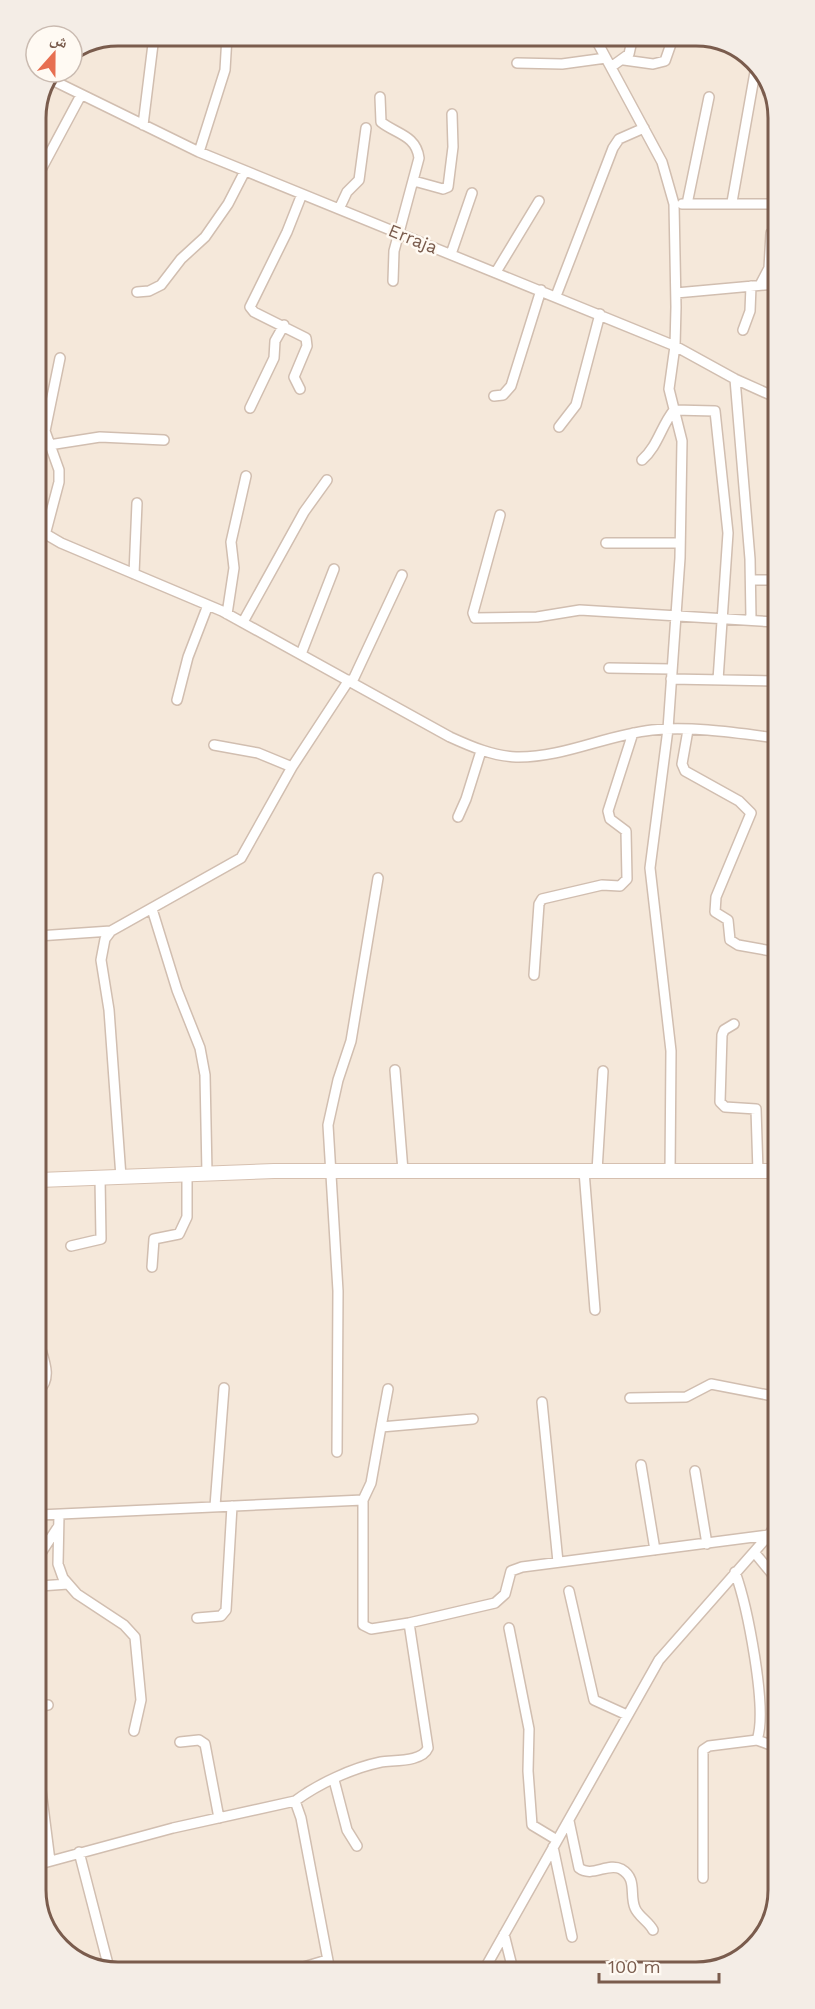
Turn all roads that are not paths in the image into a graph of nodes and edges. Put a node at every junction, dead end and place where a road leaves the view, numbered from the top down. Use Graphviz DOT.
graph roads {
  1 [pos="153,46"];
  2 [pos="226,46"];
  3 [pos="600,47"];
  4 [pos="632,47"];
  5 [pos="670,47"];
  6 [pos="624,60"];
  7 [pos="608,62"];
  8 [pos="517,63"];
  9 [pos="753,75"];
  10 [pos="60,84"];
  11 [pos="81,95"];
  12 [pos="380,97"];
  13 [pos="709,97"];
  14 [pos="452,114"];
  15 [pos="143,125"];
  16 [pos="366,128"];
  17 [pos="644,128"];
  18 [pos="200,152"];
  19 [pos="47,158"];
  20 [pos="245,171"];
  21 [pos="414,181"];
  22 [pos="472,193"];
  23 [pos="302,194"];
  24 [pos="539,201"];
  25 [pos="732,202"];
  26 [pos="674,204"];
  27 [pos="687,204"];
  28 [pos="768,204"];
  29 [pos="339,209"];
  30 [pos="399,233"];
  31 [pos="451,254"];
  32 [pos="768,269"];
  33 [pos="496,272"];
  34 [pos="393,281"];
  35 [pos="768,285"];
  36 [pos="755,286"];
  37 [pos="541,290"];
  38 [pos="137,292"];
  39 [pos="676,292"];
  40 [pos="556,296"];
  41 [pos="600,314"];
  42 [pos="284,324"];
  43 [pos="743,330"];
  44 [pos="675,346"];
  45 [pos="60,358"];
  46 [pos="735,379"];
  47 [pos="300,389"];
  48 [pos="768,393"];
  49 [pos="494,396"];
  50 [pos="250,408"];
  51 [pos="674,410"];
  52 [pos="47,418"];
  53 [pos="559,427"];
  54 [pos="47,437"];
  55 [pos="164,440"];
  56 [pos="49,445"];
  57 [pos="642,460"];
  58 [pos="246,476"];
  59 [pos="327,480"];
  60 [pos="137,503"];
  61 [pos="500,515"];
  62 [pos="47,516"];
  63 [pos="728,533"];
  64 [pos="748,533"];
  65 [pos="47,535"];
  66 [pos="606,543"];
  67 [pos="679,543"];
  68 [pos="334,569"];
  69 [pos="134,574"];
  70 [pos="402,575"];
  71 [pos="751,580"];
  72 [pos="768,580"];
  73 [pos="208,605"];
  74 [pos="227,614"];
  75 [pos="675,614"];
  76 [pos="722,617"];
  77 [pos="751,619"];
  78 [pos="768,621"];
  79 [pos="243,622"];
  80 [pos="301,654"];
  81 [pos="609,668"];
  82 [pos="671,669"];
  83 [pos="670,679"];
  84 [pos="718,680"];
  85 [pos="351,681"];
  86 [pos="768,681"];
  87 [pos="177,700"];
  88 [pos="668,729"];
  89 [pos="688,730"];
  90 [pos="633,733"];
  91 [pos="768,737"];
  92 [pos="214,745"];
  93 [pos="482,751"];
  94 [pos="292,767"];
  95 [pos="458,818"];
  96 [pos="378,878"];
  97 [pos="152,909"];
  98 [pos="111,931"];
  99 [pos="47,935"];
  100 [pos="768,950"];
  101 [pos="534,975"];
  102 [pos="734,1024"];
  103 [pos="395,1070"];
  104 [pos="603,1071"];
  105 [pos="328,1171"];
  106 [pos="403,1171"];
  107 [pos="590,1171"];
  108 [pos="670,1172"];
  109 [pos="758,1172"];
  110 [pos="768,1172"];
  111 [pos="207,1173"];
  112 [pos="187,1175"];
  113 [pos="121,1177"];
  114 [pos="100,1178"];
  115 [pos="46,1180"];
  116 [pos="71,1246"];
  117 [pos="152,1267"];
  118 [pos="595,1310"];
  119 [pos="224,1388"];
  120 [pos="388,1389"];
  121 [pos="768,1395"];
  122 [pos="630,1398"];
  123 [pos="542,1402"];
  124 [pos="472,1419"];
  125 [pos="381,1427"];
  126 [pos="337,1452"];
  127 [pos="642,1465"];
  128 [pos="695,1471"];
  129 [pos="363,1500"];
  130 [pos="215,1506"];
  131 [pos="232,1506"];
  132 [pos="46,1515"];
  133 [pos="59,1515"];
  134 [pos="58,1527"];
  135 [pos="768,1535"];
  136 [pos="768,1536"];
  137 [pos="707,1544"];
  138 [pos="46,1545"];
  139 [pos="655,1550"];
  140 [pos="754,1552"];
  141 [pos="558,1562"];
  142 [pos="768,1569"];
  143 [pos="735,1572"];
  144 [pos="68,1584"];
  145 [pos="46,1586"];
  146 [pos="569,1591"];
  147 [pos="197,1617"];
  148 [pos="409,1623"];
  149 [pos="509,1628"];
  150 [pos="627,1715"];
  151 [pos="134,1731"];
  152 [pos="757,1740"];
  153 [pos="180,1742"];
  154 [pos="768,1744"];
  155 [pos="334,1780"];
  156 [pos="295,1801"];
  157 [pos="219,1818"];
  158 [pos="569,1821"];
  159 [pos="555,1844"];
  160 [pos="357,1846"];
  161 [pos="79,1852"];
  162 [pos="46,1862"];
  163 [pos="703,1878"];
  164 [pos="653,1930"];
  165 [pos="504,1934"];
  166 [pos="572,1937"];
  167 [pos="327,1960"];
  168 [pos="107,1961"];
  169 [pos="320,1962"];
  170 [pos="488,1962"];
  171 [pos="511,1962"];
  1 -- 15 [label="street"];
  2 -- 18 [label="street"];
  3 -- 7 [label="street"];
  4 -- 6 [label="street"];
  5 -- 6 [label="street"];
  6 -- 7 [label="street"];
  7 -- 8 [label="street"];
  7 -- 17 [label="street"];
  9 -- 25 [label="street"];
  10 -- 11 [label="street, Erraja"];
  11 -- 15 [label="street, Erraja"];
  11 -- 19 [label="street"];
  12 -- 21 [label="street"];
  13 -- 27 [label="street"];
  14 -- 21 [label="street"];
  15 -- 18 [label="street, Erraja"];
  16 -- 29 [label="street"];
  17 -- 26 [label="street"];
  17 -- 40 [label="street"];
  18 -- 20 [label="street, Erraja"];
  20 -- 23 [label="street, Erraja"];
  20 -- 38 [label="street"];
  21 -- 30 [label="street"];
  22 -- 31 [label="street"];
  23 -- 29 [label="street, Erraja"];
  23 -- 42 [label="street"];
  24 -- 33 [label="street"];
  25 -- 27 [label="street"];
  25 -- 28 [label="street"];
  26 -- 27 [label="street"];
  26 -- 39 [label="street"];
  29 -- 30 [label="street, Erraja"];
  30 -- 31 [label="street, Erraja"];
  30 -- 34 [label="street"];
  31 -- 33 [label="street, Erraja"];
  32 -- 36 [label="street"];
  33 -- 37 [label="street, Erraja"];
  35 -- 36 [label="street"];
  36 -- 39 [label="street"];
  36 -- 43 [label="street"];
  37 -- 40 [label="street, Erraja"];
  37 -- 49 [label="street"];
  39 -- 44 [label="street"];
  40 -- 41 [label="street, Erraja"];
  41 -- 44 [label="street, Erraja"];
  41 -- 53 [label="street"];
  42 -- 47 [label="street"];
  42 -- 50 [label="street"];
  44 -- 46 [label="street, Erraja"];
  44 -- 51 [label="street"];
  45 -- 52 [label="street"];
  46 -- 48 [label="street, Erraja"];
  46 -- 64 [label="street"];
  51 -- 57 [label="street"];
  51 -- 63 [label="street"];
  51 -- 67 [label="street"];
  54 -- 56 [label="street"];
  55 -- 56 [label="street"];
  56 -- 62 [label="street"];
  58 -- 74 [label="street"];
  59 -- 79 [label="street"];
  60 -- 69 [label="street"];
  61 -- 75 [label="street"];
  63 -- 64 [label="street"];
  63 -- 76 [label="street"];
  64 -- 71 [label="street"];
  65 -- 69 [label="street"];
  66 -- 67 [label="street"];
  67 -- 75 [label="street"];
  68 -- 80 [label="street"];
  69 -- 73 [label="street"];
  70 -- 85 [label="street"];
  71 -- 72 [label="street"];
  71 -- 77 [label="street"];
  73 -- 74 [label="street"];
  73 -- 87 [label="street"];
  74 -- 79 [label="street"];
  75 -- 76 [label="street"];
  75 -- 82 [label="street"];
  76 -- 77 [label="street"];
  76 -- 84 [label="street"];
  77 -- 78 [label="street"];
  79 -- 80 [label="street"];
  80 -- 85 [label="street"];
  81 -- 82 [label="street"];
  82 -- 83 [label="street"];
  83 -- 84 [label="street"];
  83 -- 88 [label="street"];
  84 -- 86 [label="street"];
  85 -- 93 [label="street"];
  85 -- 94 [label="street"];
  88 -- 89 [label="street"];
  88 -- 90 [label="street"];
  88 -- 108 [label="street"];
  89 -- 91 [label="street"];
  89 -- 100 [label="street"];
  90 -- 93 [label="street"];
  90 -- 101 [label="street"];
  92 -- 94 [label="street"];
  93 -- 95 [label="street"];
  94 -- 97 [label="street"];
  96 -- 105 [label="street"];
  97 -- 98 [label="street"];
  97 -- 111 [label="street"];
  98 -- 99 [label="street"];
  98 -- 113 [label="street"];
  102 -- 109 [label="street"];
  103 -- 106 [label="street"];
  104 -- 107 [label="street"];
  105 -- 106 [label="main road"];
  105 -- 111 [label="main road"];
  105 -- 126 [label="street"];
  106 -- 107 [label="main road"];
  107 -- 108 [label="main road"];
  107 -- 118 [label="street"];
  108 -- 109 [label="main road"];
  109 -- 110 [label="main road"];
  111 -- 112 [label="main road"];
  112 -- 113 [label="main road"];
  112 -- 117 [label="street"];
  113 -- 114 [label="main road"];
  114 -- 115 [label="main road"];
  114 -- 116 [label="street"];
  119 -- 130 [label="street"];
  120 -- 125 [label="street"];
  121 -- 122 [label="street"];
  123 -- 141 [label="street"];
  124 -- 125 [label="street"];
  125 -- 129 [label="street"];
  127 -- 139 [label="street"];
  128 -- 137 [label="street"];
  129 -- 131 [label="street"];
  129 -- 148 [label="street"];
  130 -- 131 [label="street"];
  130 -- 133 [label="street"];
  131 -- 147 [label="street"];
  132 -- 133 [label="street"];
  133 -- 134 [label="street"];
  134 -- 138 [label="street"];
  134 -- 144 [label="street"];
  135 -- 137 [label="street"];
  136 -- 140 [label="street"];
  137 -- 139 [label="street"];
  139 -- 141 [label="street"];
  140 -- 142 [label="street"];
  140 -- 143 [label="street"];
  141 -- 148 [label="street"];
  143 -- 150 [label="street"];
  143 -- 152 [label="street"];
  144 -- 145 [label="street"];
  144 -- 151 [label="street"];
  146 -- 150 [label="street"];
  148 -- 155 [label="street"];
  149 -- 159 [label="street"];
  150 -- 158 [label="street"];
  152 -- 154 [label="street"];
  152 -- 163 [label="street"];
  153 -- 157 [label="street"];
  155 -- 156 [label="street"];
  155 -- 160 [label="street"];
  156 -- 157 [label="street"];
  156 -- 167 [label="street"];
  157 -- 161 [label="street"];
  158 -- 159 [label="street"];
  158 -- 164 [label="street"];
  159 -- 165 [label="street"];
  159 -- 166 [label="street"];
  161 -- 162 [label="street"];
  161 -- 168 [label="street"];
  165 -- 170 [label="street"];
  165 -- 171 [label="street"];
  167 -- 169 [label="street"];
}
